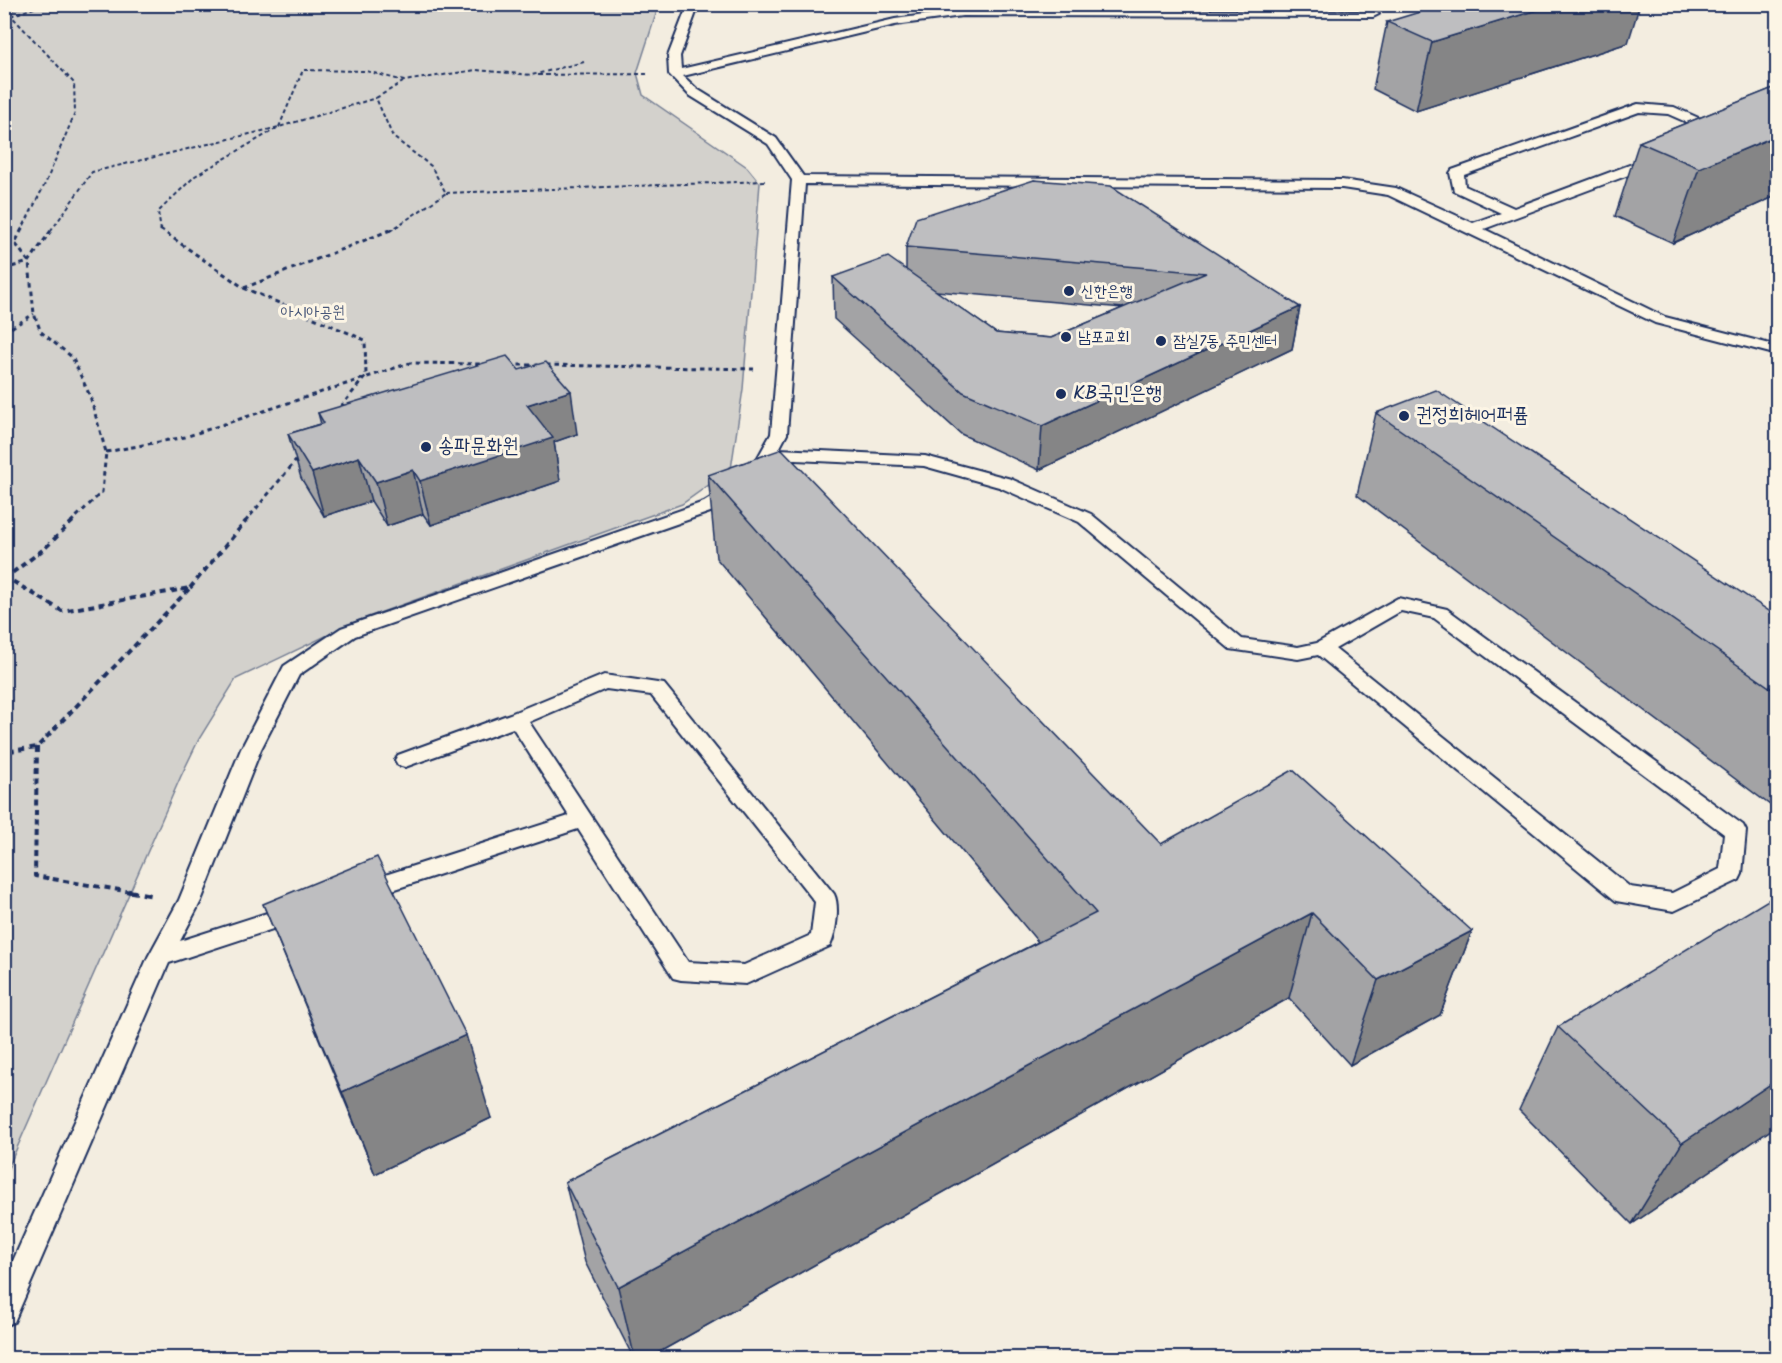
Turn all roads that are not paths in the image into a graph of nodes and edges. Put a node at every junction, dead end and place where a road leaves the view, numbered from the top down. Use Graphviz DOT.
graph roads {
  1 [pos="694,4"];
  2 [pos="1373,14"];
  3 [pos="675,74"];
  4 [pos="1695,146"];
  5 [pos="1662,158"];
  6 [pos="799,180"];
  7 [pos="1513,213"];
  8 [pos="1473,228"];
  9 [pos="1778,351"];
  10 [pos="768,454"];
  11 [pos="1322,648"];
  12 [pos="517,719"];
  13 [pos="405,760"];
  14 [pos="582,820"];
  15 [pos="349,896"];
  16 [pos="315,906"];
  17 [pos="160,957"];
  18 [pos="4,1313"];
  1 -- 3 [label="lane"];
  2 -- 3 [label="lane"];
  3 -- 6 [label="lane"];
  4 -- 7 [label="lane"];
  5 -- 7 [label="lane"];
  6 -- 8 [label="lane"];
  6 -- 10 [label="lane"];
  7 -- 8 [label="lane"];
  8 -- 9 [label="lane"];
  10 -- 11 [label="lane"];
  10 -- 17 [label="lane"];
  11 -- 11 [label="lane"];
  12 -- 13 [label="lane"];
  12 -- 14 [label="lane"];
  12 -- 14 [label="lane"];
  14 -- 15 [label="lane"];
  16 -- 17 [label="lane"];
  17 -- 18 [label="lane"];
}
